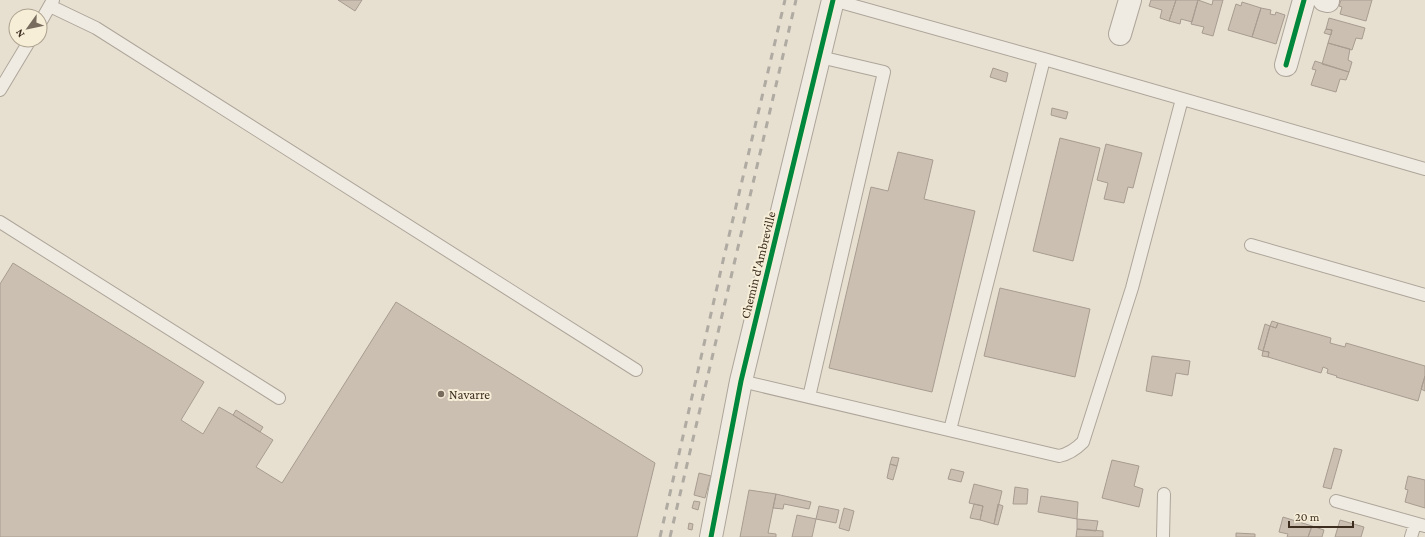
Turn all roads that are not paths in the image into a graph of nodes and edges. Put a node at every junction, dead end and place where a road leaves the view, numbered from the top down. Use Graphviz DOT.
graph roads {
  1 [pos="833,0"];
  2 [pos="1130,0"];
  3 [pos="1304,0"];
  4 [pos="1324,0"];
  5 [pos="1328,0"];
  6 [pos="52,3"];
  7 [pos="1120,34"];
  8 [pos="25,48"];
  9 [pos="820,57"];
  10 [pos="1044,59"];
  11 [pos="1286,66"];
  12 [pos="0,90"];
  13 [pos="1182,98"];
  14 [pos="1425,169"];
  15 [pos="0,222"];
  16 [pos="1251,245"];
  17 [pos="1425,295"];
  18 [pos="636,370"];
  19 [pos="741,381"];
  20 [pos="809,397"];
  21 [pos="279,398"];
  22 [pos="950,430"];
  23 [pos="1164,494"];
  24 [pos="1336,501"];
  25 [pos="1420,525"];
  26 [pos="711,537"];
  27 [pos="1163,537"];
  28 [pos="1411,537"];
  1 -- 9 [label="street, Chemin d'Ambreville"];
  1 -- 10 [label="lane"];
  2 -- 7 [label="street"];
  3 -- 11 [label="street"];
  4 -- 5 [label="street"];
  6 -- 18 [label="lane"];
  8 -- 12 [label="lane"];
  9 -- 19 [label="street, Chemin d'Ambreville"];
  9 -- 20 [label="lane"];
  10 -- 13 [label="lane"];
  10 -- 22 [label="lane"];
  13 -- 14 [label="lane"];
  13 -- 22 [label="lane"];
  15 -- 21 [label="lane"];
  16 -- 17 [label="lane"];
  19 -- 20 [label="lane"];
  19 -- 26 [label="street, Chemin d'Ambreville"];
  20 -- 22 [label="lane"];
  23 -- 27 [label="lane"];
  24 -- 25 [label="lane"];
  25 -- 28 [label="lane"];
}
